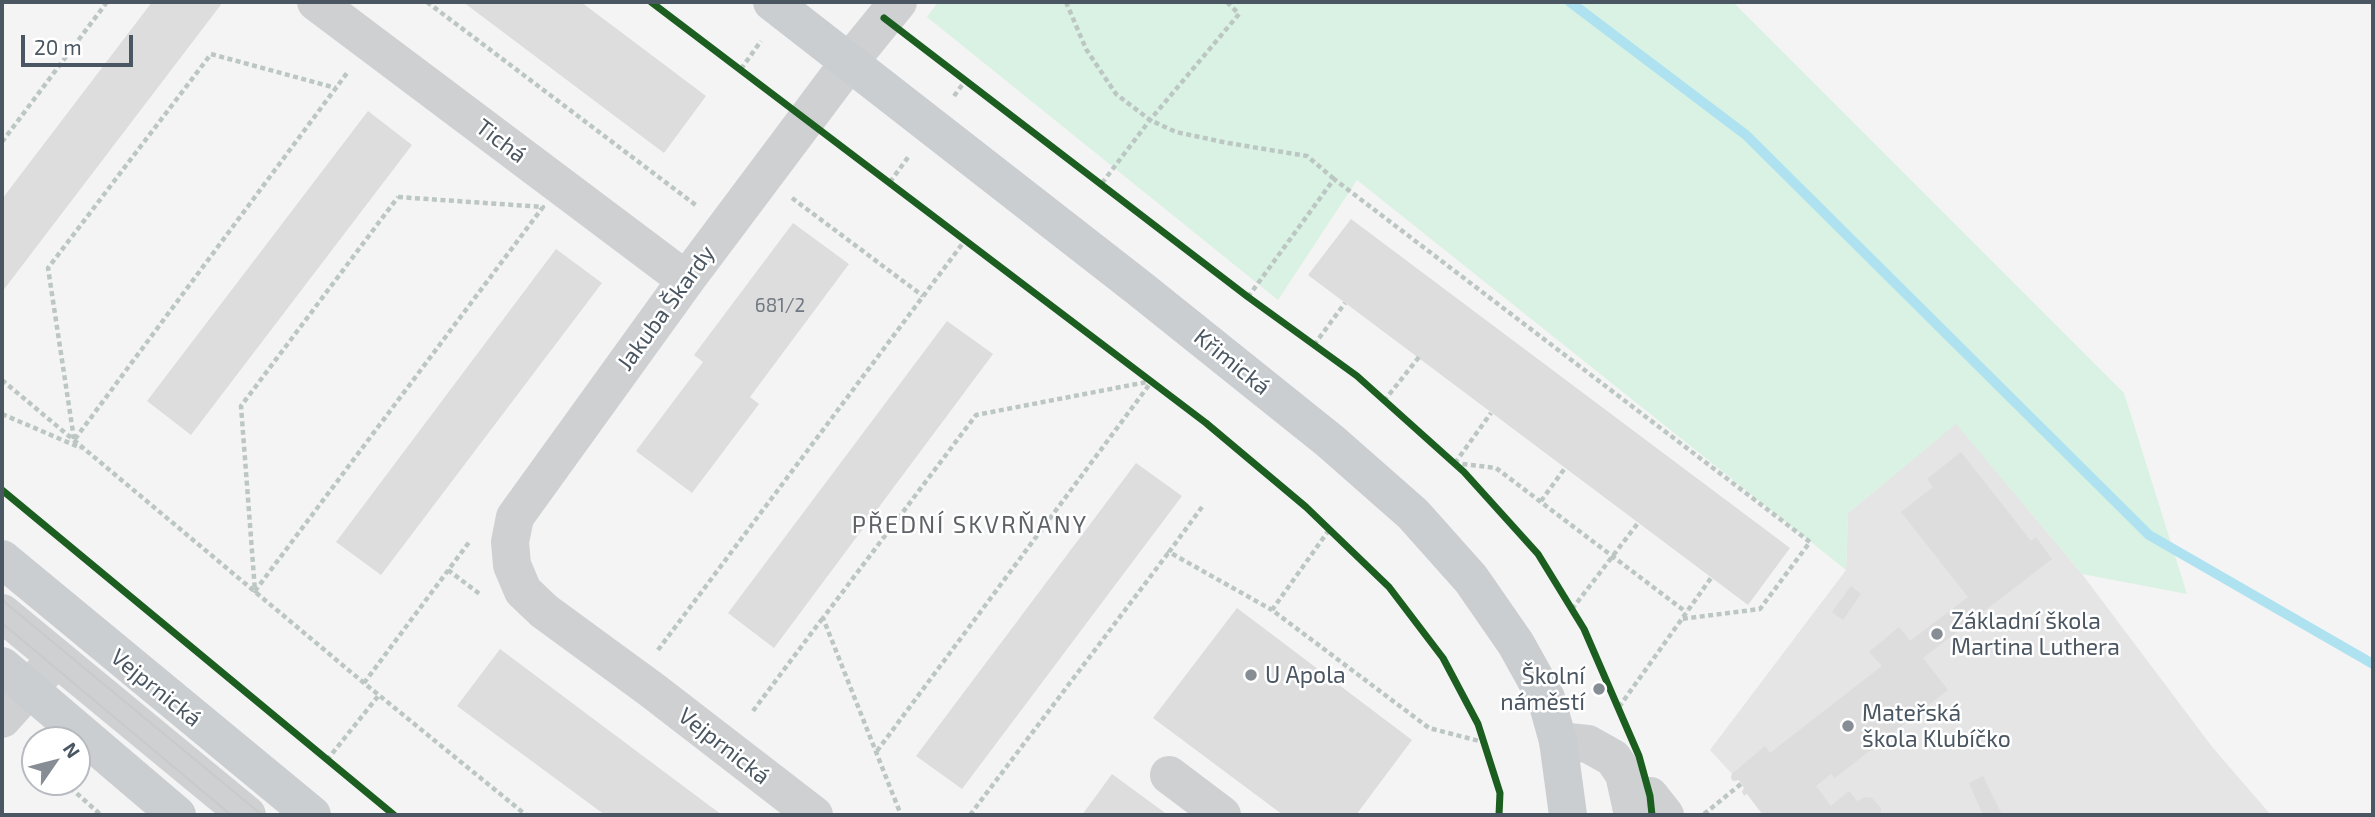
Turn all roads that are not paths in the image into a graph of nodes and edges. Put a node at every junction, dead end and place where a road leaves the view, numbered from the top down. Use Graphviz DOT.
graph roads {
  1 [pos="316,2"];
  2 [pos="772,2"];
  3 [pos="898,2"];
  4 [pos="850,61"];
  5 [pos="686,280"];
  6 [pos="2,559"];
  7 [pos="512,565"];
  8 [pos="2,613"];
  9 [pos="83,628"];
  10 [pos="56,658"];
  11 [pos="15,678"];
  12 [pos="2,719"];
  13 [pos="1558,741"];
  14 [pos="1169,775"];
  15 [pos="1632,805"];
  16 [pos="177,815"];
  17 [pos="247,815"];
  18 [pos="312,815"];
  19 [pos="814,815"];
  20 [pos="1222,815"];
  21 [pos="1568,815"];
  22 [pos="1665,815"];
  1 -- 5 [label="street, Tichá"];
  2 -- 4 [label="main road, Křimická"];
  3 -- 4 [label="street, Jakuba Škardy"];
  4 -- 5 [label="street, Jakuba Škardy"];
  4 -- 13 [label="main road, Křimická"];
  5 -- 7 [label="street, Jakuba Škardy"];
  6 -- 9 [label="main road, Vejprnická"];
  7 -- 19 [label="street, Vejprnická"];
  8 -- 10 [label="street, Vejprnická"];
  9 -- 10 [label="street"];
  9 -- 18 [label="main road, Vejprnická"];
  10 -- 11 [label="street"];
  10 -- 17 [label="street, Vejprnická"];
  11 -- 12 [label="street"];
  11 -- 16 [label="main road"];
  13 -- 15 [label="street"];
  13 -- 21 [label="main road, Křimická"];
  14 -- 20 [label="street"];
  15 -- 22 [label="street"];
}
